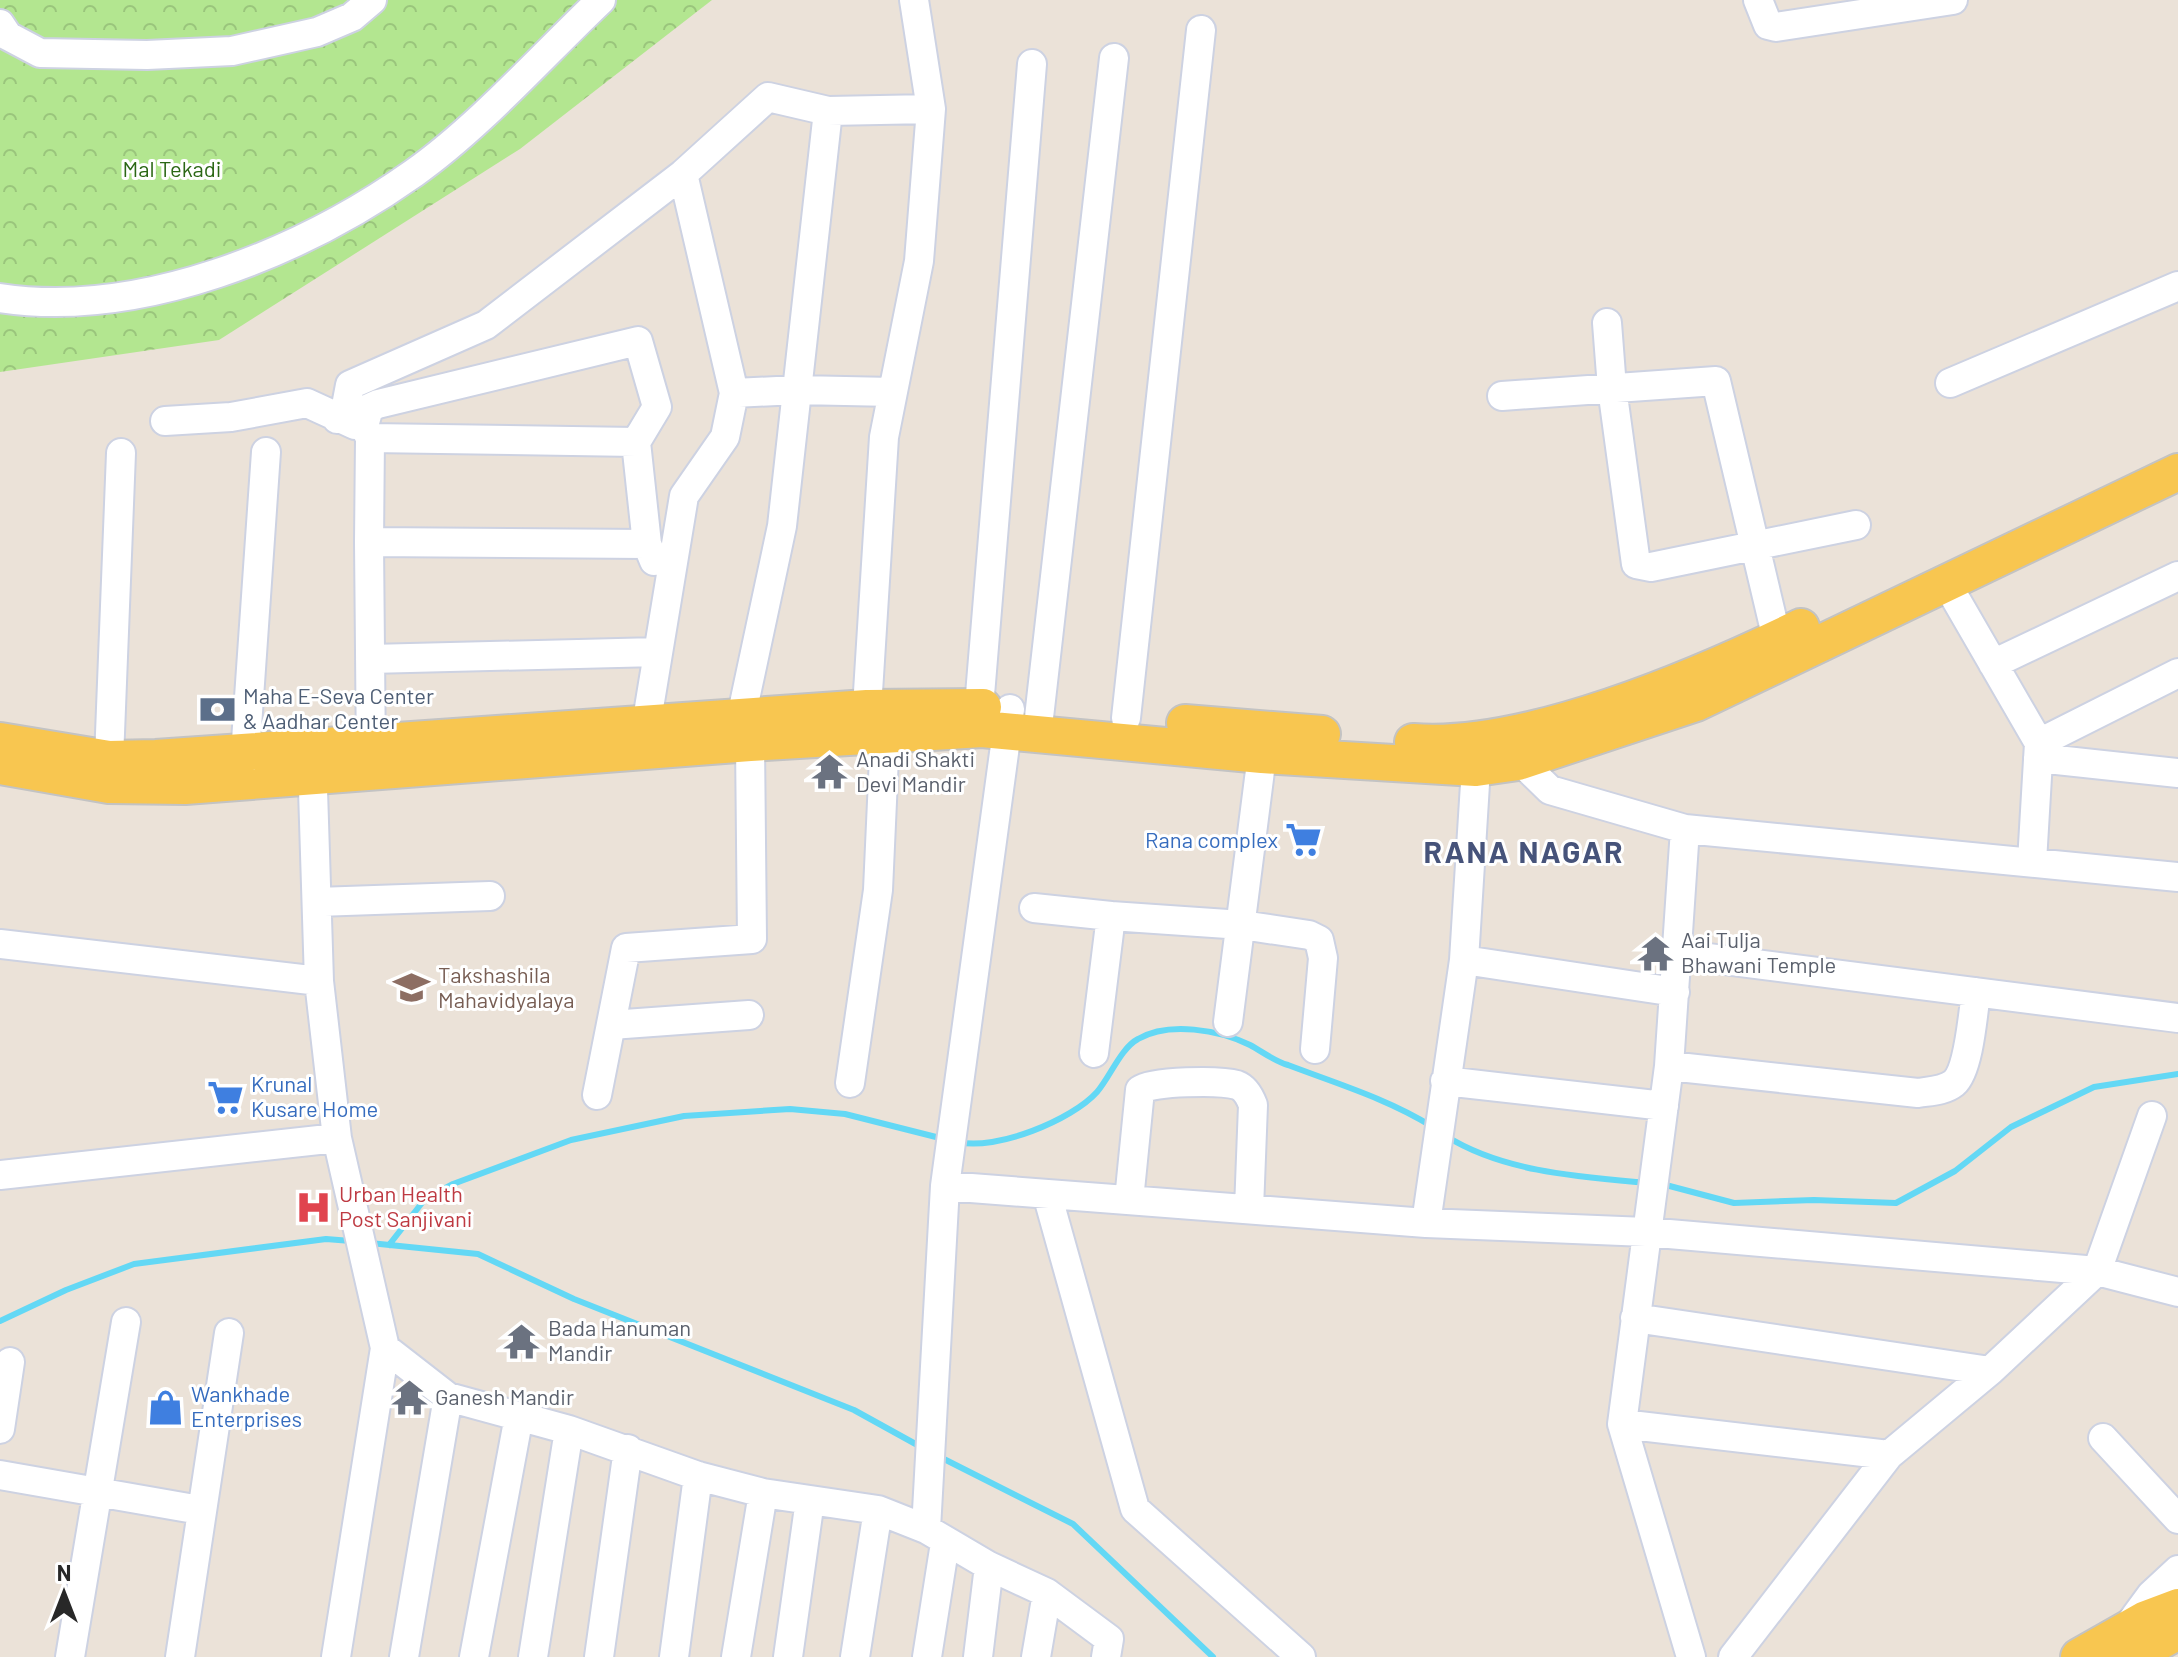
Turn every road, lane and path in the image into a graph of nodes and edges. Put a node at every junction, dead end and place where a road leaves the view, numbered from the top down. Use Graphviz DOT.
graph roads {
  1 [pos="3,0"];
  2 [pos="372,0"];
  3 [pos="601,0"];
  4 [pos="914,0"];
  5 [pos="1758,0"];
  6 [pos="1953,0"];
  7 [pos="0,13"];
  8 [pos="0,24"];
  9 [pos="1201,30"];
  10 [pos="1114,58"];
  11 [pos="1032,64"];
  12 [pos="931,109"];
  13 [pos="828,111"];
  14 [pos="683,174"];
  15 [pos="2178,286"];
  16 [pos="0,298"];
  17 [pos="1607,323"];
  18 [pos="1950,383"];
  19 [pos="1612,388"];
  20 [pos="797,390"];
  21 [pos="893,392"];
  22 [pos="734,393"];
  23 [pos="1502,396"];
  24 [pos="165,421"];
  25 [pos="357,428"];
  26 [pos="636,442"];
  27 [pos="2178,445"];
  28 [pos="266,452"];
  29 [pos="121,453"];
  30 [pos="2178,472"];
  31 [pos="1856,525"];
  32 [pos="369,542"];
  33 [pos="647,544"];
  34 [pos="1755,547"];
  35 [pos="2178,576"];
  36 [pos="1947,584"];
  37 [pos="666,595"];
  38 [pos="1777,639"];
  39 [pos="658,652"];
  40 [pos="370,659"];
  41 [pos="1993,664"];
  42 [pos="2174,677"];
  43 [pos="1126,718"];
  44 [pos="1014,719"];
  45 [pos="876,722"];
  46 [pos="646,726"];
  47 [pos="745,730"];
  48 [pos="0,741"];
  49 [pos="1509,750"];
  50 [pos="2038,751"];
  51 [pos="1262,755"];
  52 [pos="371,758"];
  53 [pos="109,759"];
  54 [pos="312,762"];
  55 [pos="0,766"];
  56 [pos="244,767"];
  57 [pos="1476,768"];
  58 [pos="2178,773"];
  59 [pos="1685,829"];
  60 [pos="2032,862"];
  61 [pos="2178,877"];
  62 [pos="490,896"];
  63 [pos="317,902"];
  64 [pos="1034,908"];
  65 [pos="1111,916"];
  66 [pos="1242,925"];
  67 [pos="0,944"];
  68 [pos="1677,954"];
  69 [pos="1464,960"];
  70 [pos="319,981"];
  71 [pos="1675,992"];
  72 [pos="1976,992"];
  73 [pos="749,1015"];
  74 [pos="2178,1018"];
  75 [pos="1228,1022"];
  76 [pos="611,1025"];
  77 [pos="1315,1049"];
  78 [pos="1094,1053"];
  79 [pos="1669,1066"];
  80 [pos="1445,1081"];
  81 [pos="850,1083"];
  82 [pos="597,1095"];
  83 [pos="1664,1106"];
  84 [pos="2152,1116"];
  85 [pos="337,1138"];
  86 [pos="0,1175"];
  87 [pos="947,1176"];
  88 [pos="1047,1194"];
  89 [pos="1129,1200"];
  90 [pos="1249,1209"];
  91 [pos="1426,1223"];
  92 [pos="1646,1232"];
  93 [pos="2097,1271"];
  94 [pos="2178,1292"];
  95 [pos="1635,1318"];
  96 [pos="126,1322"];
  97 [pos="229,1333"];
  98 [pos="385,1348"];
  99 [pos="10,1362"];
  100 [pos="1990,1371"];
  101 [pos="448,1397"];
  102 [pos="519,1416"];
  103 [pos="1622,1424"];
  104 [pos="0,1429"];
  105 [pos="569,1430"];
  106 [pos="2103,1438"];
  107 [pos="628,1449"];
  108 [pos="1889,1455"];
  109 [pos="0,1475"];
  110 [pos="698,1476"];
  111 [pos="96,1492"];
  112 [pos="763,1493"];
  113 [pos="810,1500"];
  114 [pos="200,1510"];
  115 [pos="878,1510"];
  116 [pos="2178,1519"];
  117 [pos="936,1536"];
  118 [pos="989,1566"];
  119 [pos="2178,1570"];
  120 [pos="1047,1593"];
  121 [pos="2178,1607"];
  122 [pos="2178,1631"];
  123 [pos="2125,1648"];
  124 [pos="70,1657"];
  125 [pos="180,1657"];
  126 [pos="336,1657"];
  127 [pos="404,1657"];
  128 [pos="474,1657"];
  129 [pos="533,1657"];
  130 [pos="599,1657"];
  131 [pos="674,1657"];
  132 [pos="736,1657"];
  133 [pos="788,1657"];
  134 [pos="855,1657"];
  135 [pos="927,1657"];
  136 [pos="978,1657"];
  137 [pos="1036,1657"];
  138 [pos="1106,1657"];
  139 [pos="1301,1657"];
  140 [pos="1691,1657"];
  141 [pos="1733,1657"];
  142 [pos="2079,1657"];
  1 -- 7 [label="street"];
  2 -- 8 [label="street"];
  3 -- 16 [label="street"];
  4 -- 12 [label="street"];
  5 -- 6 [label="street"];
  9 -- 43 [label="street"];
  10 -- 44 [label="street"];
  11 -- 44 [label="street"];
  12 -- 13 [label="street"];
  12 -- 21 [label="street"];
  13 -- 14 [label="street"];
  13 -- 20 [label="street"];
  14 -- 22 [label="street"];
  14 -- 25 [label="street"];
  15 -- 18 [label="street"];
  17 -- 19 [label="street"];
  19 -- 23 [label="street"];
  19 -- 34 [label="street"];
  19 -- 34 [label="street"];
  20 -- 21 [label="street"];
  20 -- 22 [label="street"];
  20 -- 47 [label="street"];
  21 -- 45 [label="street"];
  22 -- 37 [label="street"];
  24 -- 25 [label="street"];
  25 -- 26 [label="street"];
  25 -- 26 [label="street"];
  25 -- 32 [label="street"];
  26 -- 33 [label="street"];
  27 -- 38 [label="main road"];
  28 -- 56 [label="street"];
  29 -- 53 [label="street"];
  30 -- 36 [label="main road"];
  31 -- 34 [label="street"];
  32 -- 33 [label="street"];
  32 -- 40 [label="street"];
  33 -- 37 [label="street"];
  34 -- 38 [label="street"];
  35 -- 41 [label="street"];
  36 -- 41 [label="street"];
  36 -- 49 [label="main road"];
  37 -- 39 [label="street"];
  38 -- 49 [label="main road"];
  39 -- 40 [label="street"];
  39 -- 46 [label="street"];
  40 -- 52 [label="street"];
  41 -- 50 [label="street"];
  42 -- 50 [label="street"];
  43 -- 44 [label="main road"];
  43 -- 49 [label="main road"];
  44 -- 45 [label="main road"];
  44 -- 51 [label="main road"];
  44 -- 87 [label="street"];
  45 -- 47 [label="main road"];
  45 -- 81 [label="street"];
  46 -- 47 [label="main road"];
  46 -- 52 [label="main road"];
  47 -- 52 [label="main road"];
  47 -- 76 [label="street"];
  48 -- 53 [label="main road"];
  49 -- 57 [label="main road"];
  49 -- 59 [label="street"];
  50 -- 58 [label="street"];
  50 -- 60 [label="street"];
  51 -- 57 [label="main road"];
  51 -- 66 [label="street"];
  52 -- 54 [label="main road"];
  53 -- 56 [label="main road"];
  54 -- 56 [label="main road"];
  54 -- 63 [label="street"];
  55 -- 56 [label="main road"];
  57 -- 69 [label="street"];
  59 -- 60 [label="street"];
  59 -- 68 [label="street"];
  60 -- 61 [label="street"];
  62 -- 63 [label="street"];
  63 -- 70 [label="street"];
  64 -- 65 [label="street"];
  65 -- 66 [label="street"];
  65 -- 78 [label="street"];
  66 -- 75 [label="street"];
  66 -- 77 [label="street"];
  67 -- 70 [label="street"];
  68 -- 71 [label="street"];
  68 -- 72 [label="street"];
  69 -- 71 [label="street"];
  69 -- 80 [label="street"];
  70 -- 85 [label="street"];
  71 -- 79 [label="street"];
  72 -- 74 [label="street"];
  72 -- 79 [label="street"];
  73 -- 76 [label="street"];
  76 -- 82 [label="street"];
  79 -- 83 [label="street"];
  80 -- 83 [label="street"];
  80 -- 91 [label="street"];
  83 -- 92 [label="street"];
  84 -- 93 [label="street"];
  85 -- 86 [label="street"];
  85 -- 98 [label="street"];
  87 -- 88 [label="street"];
  87 -- 117 [label="street"];
  88 -- 89 [label="street"];
  88 -- 139 [label="street"];
  89 -- 90 [label="street"];
  89 -- 90 [label="street"];
  90 -- 91 [label="street"];
  91 -- 92 [label="street"];
  92 -- 93 [label="street"];
  92 -- 95 [label="street"];
  93 -- 94 [label="street"];
  93 -- 100 [label="street"];
  95 -- 100 [label="street"];
  95 -- 103 [label="street"];
  96 -- 111 [label="street"];
  97 -- 114 [label="street"];
  98 -- 101 [label="street"];
  98 -- 126 [label="street"];
  99 -- 104 [label="street"];
  100 -- 108 [label="street"];
  101 -- 102 [label="street"];
  101 -- 127 [label="street"];
  102 -- 105 [label="street"];
  102 -- 128 [label="street"];
  103 -- 108 [label="street"];
  103 -- 140 [label="street"];
  105 -- 107 [label="street"];
  105 -- 129 [label="street"];
  106 -- 116 [label="street"];
  107 -- 110 [label="street"];
  107 -- 130 [label="street"];
  108 -- 141 [label="street"];
  109 -- 111 [label="street"];
  110 -- 112 [label="street"];
  110 -- 131 [label="street"];
  111 -- 114 [label="street"];
  111 -- 124 [label="street"];
  112 -- 113 [label="street"];
  112 -- 132 [label="street"];
  113 -- 115 [label="street"];
  113 -- 133 [label="street"];
  114 -- 125 [label="street"];
  115 -- 117 [label="street"];
  115 -- 134 [label="street"];
  117 -- 118 [label="street"];
  117 -- 135 [label="street"];
  118 -- 120 [label="street"];
  118 -- 136 [label="street"];
  119 -- 123 [label="street"];
  120 -- 137 [label="street"];
  120 -- 138 [label="street"];
  121 -- 123 [label="main road"];
  122 -- 123 [label="main road"];
  123 -- 142 [label="main road"];
}
